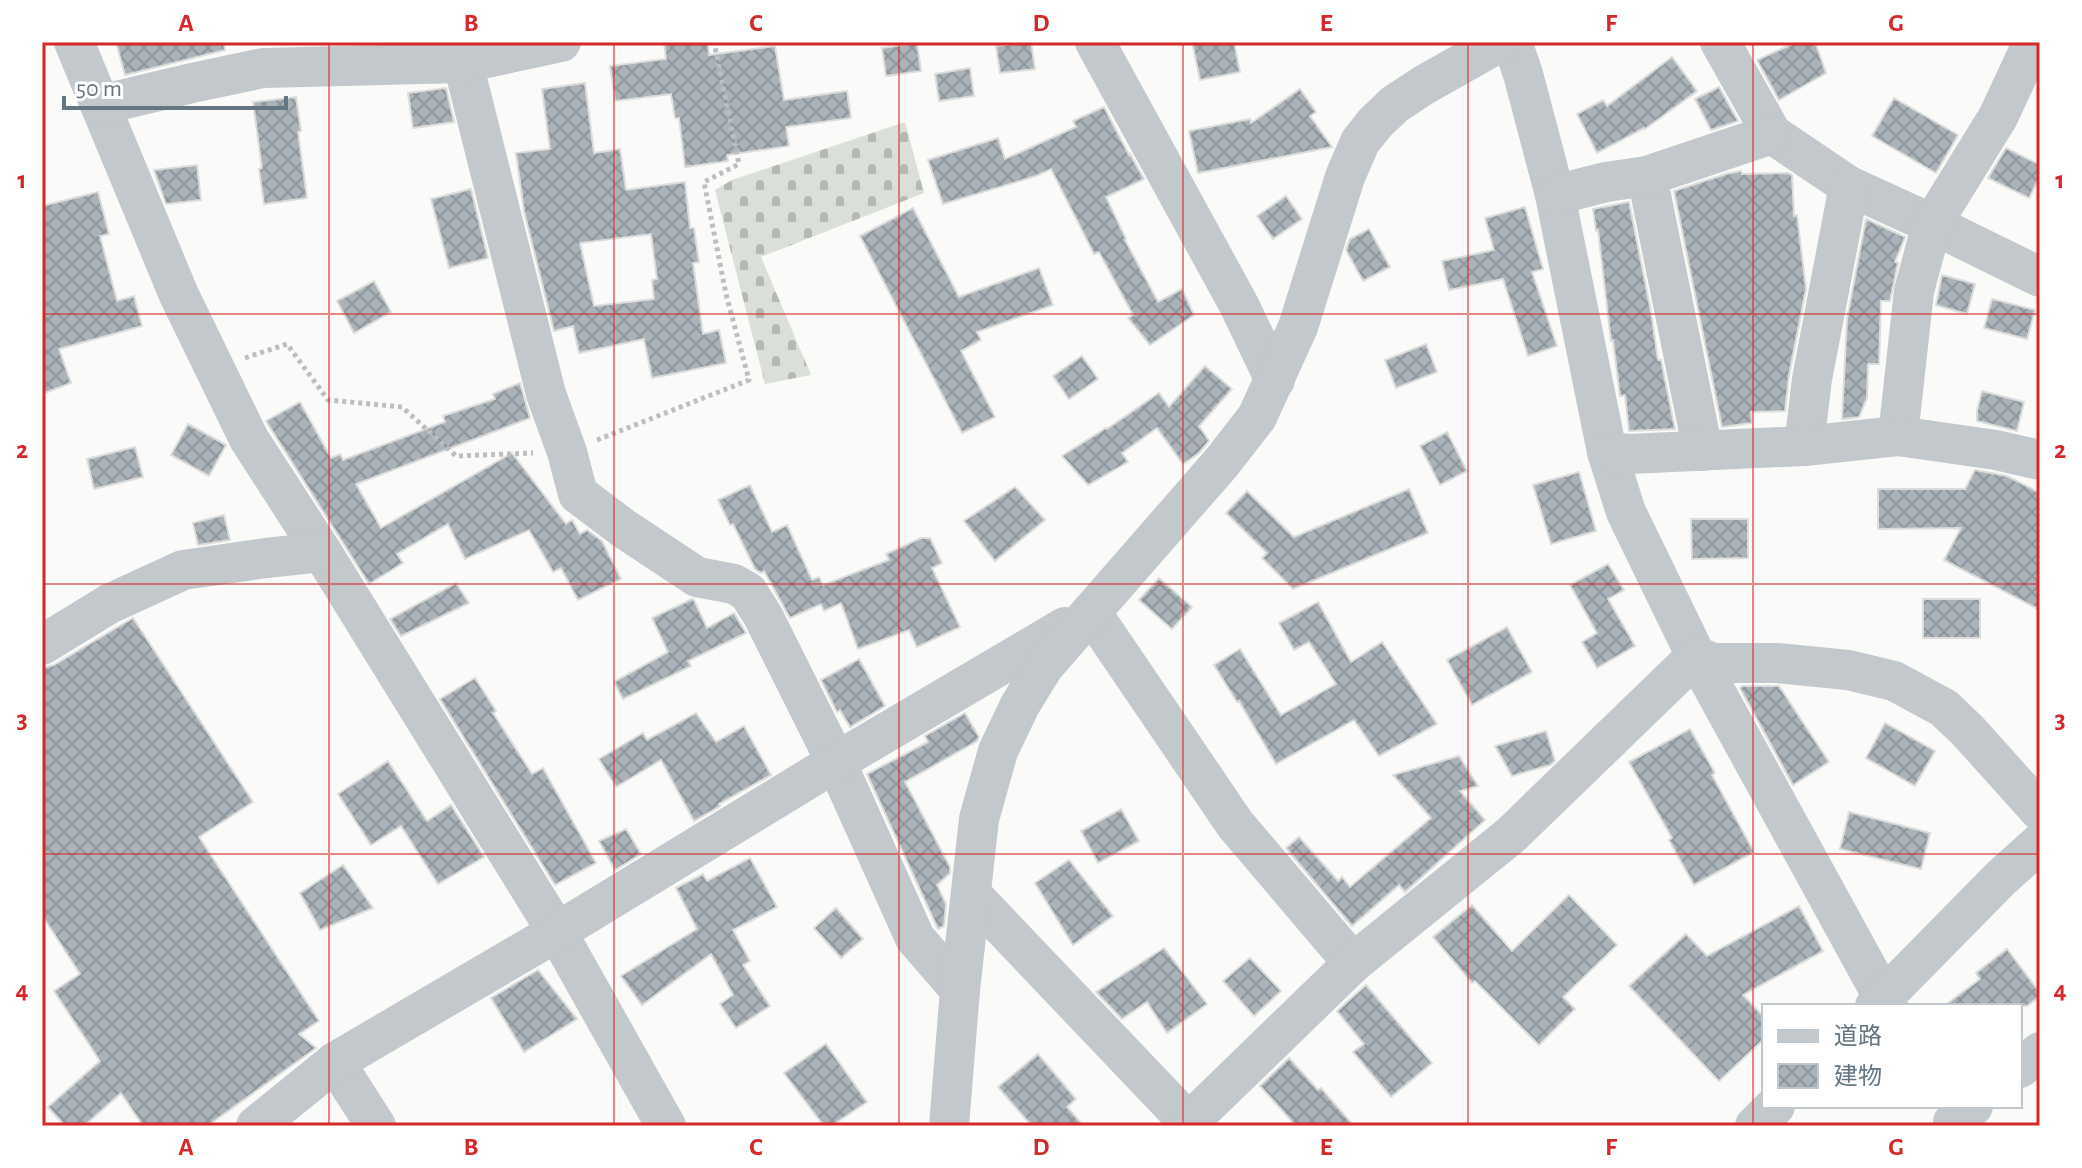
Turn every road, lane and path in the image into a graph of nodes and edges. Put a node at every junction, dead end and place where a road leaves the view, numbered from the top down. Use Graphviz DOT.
graph roads {
  1 [pos="74,42"];
  2 [pos="561,42"];
  3 [pos="714,42"];
  4 [pos="1095,42"];
  5 [pos="1500,42"];
  6 [pos="1512,42"];
  7 [pos="1720,42"];
  8 [pos="2033,42"];
  9 [pos="463,63"];
  10 [pos="100,105"];
  11 [pos="1772,134"];
  12 [pos="1647,176"];
  13 [pos="1849,186"];
  14 [pos="1555,195"];
  15 [pos="1932,224"];
  16 [pos="2040,277"];
  17 [pos="214,369"];
  18 [pos="1275,380"];
  19 [pos="1898,436"];
  20 [pos="1804,446"];
  21 [pos="1703,451"];
  22 [pos="567,452"];
  23 [pos="1607,452"];
  24 [pos="2040,460"];
  25 [pos="322,552"];
  26 [pos="1091,612"];
  27 [pos="42,645"];
  28 [pos="1696,656"];
  29 [pos="836,762"];
  30 [pos="2040,811"];
  31 [pos="2040,843"];
  32 [pos="971,894"];
  33 [pos="557,932"];
  34 [pos="1353,963"];
  35 [pos="960,990"];
  36 [pos="1882,1003"];
  37 [pos="2040,1052"];
  38 [pos="335,1062"];
  39 [pos="2022,1066"];
  40 [pos="1773,1108"];
  41 [pos="1189,1125"];
  42 [pos="256,1126"];
  43 [pos="376,1126"];
  44 [pos="666,1126"];
  45 [pos="949,1126"];
  46 [pos="1755,1126"];
  1 -- 10 [label="street"];
  2 -- 9 [label="street"];
  3 -- 22 [label="path"];
  4 -- 18 [label="street"];
  5 -- 18 [label="street"];
  6 -- 14 [label="street"];
  7 -- 11 [label="street"];
  8 -- 15 [label="street"];
  9 -- 10 [label="street"];
  9 -- 22 [label="street"];
  10 -- 17 [label="street"];
  11 -- 12 [label="street"];
  11 -- 13 [label="street"];
  12 -- 14 [label="street"];
  12 -- 21 [label="street"];
  13 -- 15 [label="street"];
  13 -- 20 [label="street"];
  14 -- 23 [label="street"];
  15 -- 16 [label="street"];
  15 -- 19 [label="street"];
  17 -- 22 [label="path"];
  17 -- 25 [label="street"];
  18 -- 26 [label="street"];
  19 -- 20 [label="street"];
  19 -- 24 [label="street"];
  20 -- 21 [label="street"];
  21 -- 23 [label="street"];
  22 -- 29 [label="street"];
  23 -- 28 [label="street"];
  25 -- 27 [label="street"];
  25 -- 33 [label="street"];
  26 -- 29 [label="street"];
  26 -- 32 [label="street"];
  26 -- 34 [label="street"];
  28 -- 30 [label="street"];
  28 -- 34 [label="street"];
  28 -- 36 [label="street"];
  29 -- 33 [label="street"];
  29 -- 35 [label="street"];
  31 -- 36 [label="street"];
  32 -- 35 [label="street"];
  32 -- 41 [label="street"];
  33 -- 38 [label="street"];
  33 -- 44 [label="street"];
  34 -- 41 [label="street"];
  35 -- 45 [label="street"];
  37 -- 39 [label="street"];
  38 -- 42 [label="street"];
  38 -- 43 [label="street"];
  40 -- 46 [label="street"];
}
